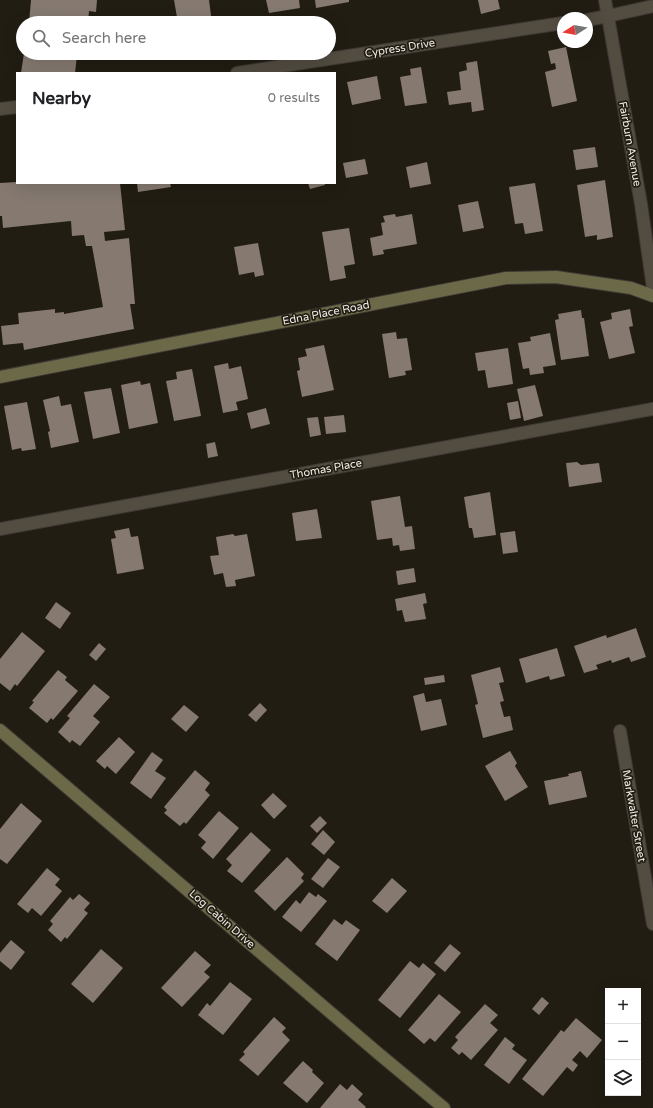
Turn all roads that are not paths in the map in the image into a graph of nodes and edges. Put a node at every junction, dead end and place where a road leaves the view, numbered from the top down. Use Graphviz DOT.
graph roads {
  1 [pos="605,0"];
  2 [pos="653,6"];
  3 [pos="608,16"];
  4 [pos="593,19"];
  5 [pos="557,24"];
  6 [pos="336,58"];
  7 [pos="322,60"];
  8 [pos="244,72"];
  9 [pos="16,106"];
  10 [pos="0,109"];
  11 [pos="653,288"];
  12 [pos="653,296"];
  13 [pos="0,377"];
  14 [pos="653,409"];
  15 [pos="0,529"];
  16 [pos="0,730"];
  17 [pos="620,731"];
  18 [pos="653,924"];
  19 [pos="444,1108"];
  1 -- 3 [label="street, Fairburn Avenue"];
  2 -- 3 [label="street"];
  3 -- 4 [label="street"];
  3 -- 11 [label="street, Fairburn Avenue"];
  5 -- 6 [label="street, Cypress Drive"];
  7 -- 8 [label="street, Cypress Drive"];
  9 -- 10 [label="street"];
  12 -- 13 [label="street, Edna Place Road"];
  14 -- 15 [label="street, Thomas Place"];
  16 -- 19 [label="street, Log Cabin Drive"];
  17 -- 18 [label="street, Markwalter Street"];
}
